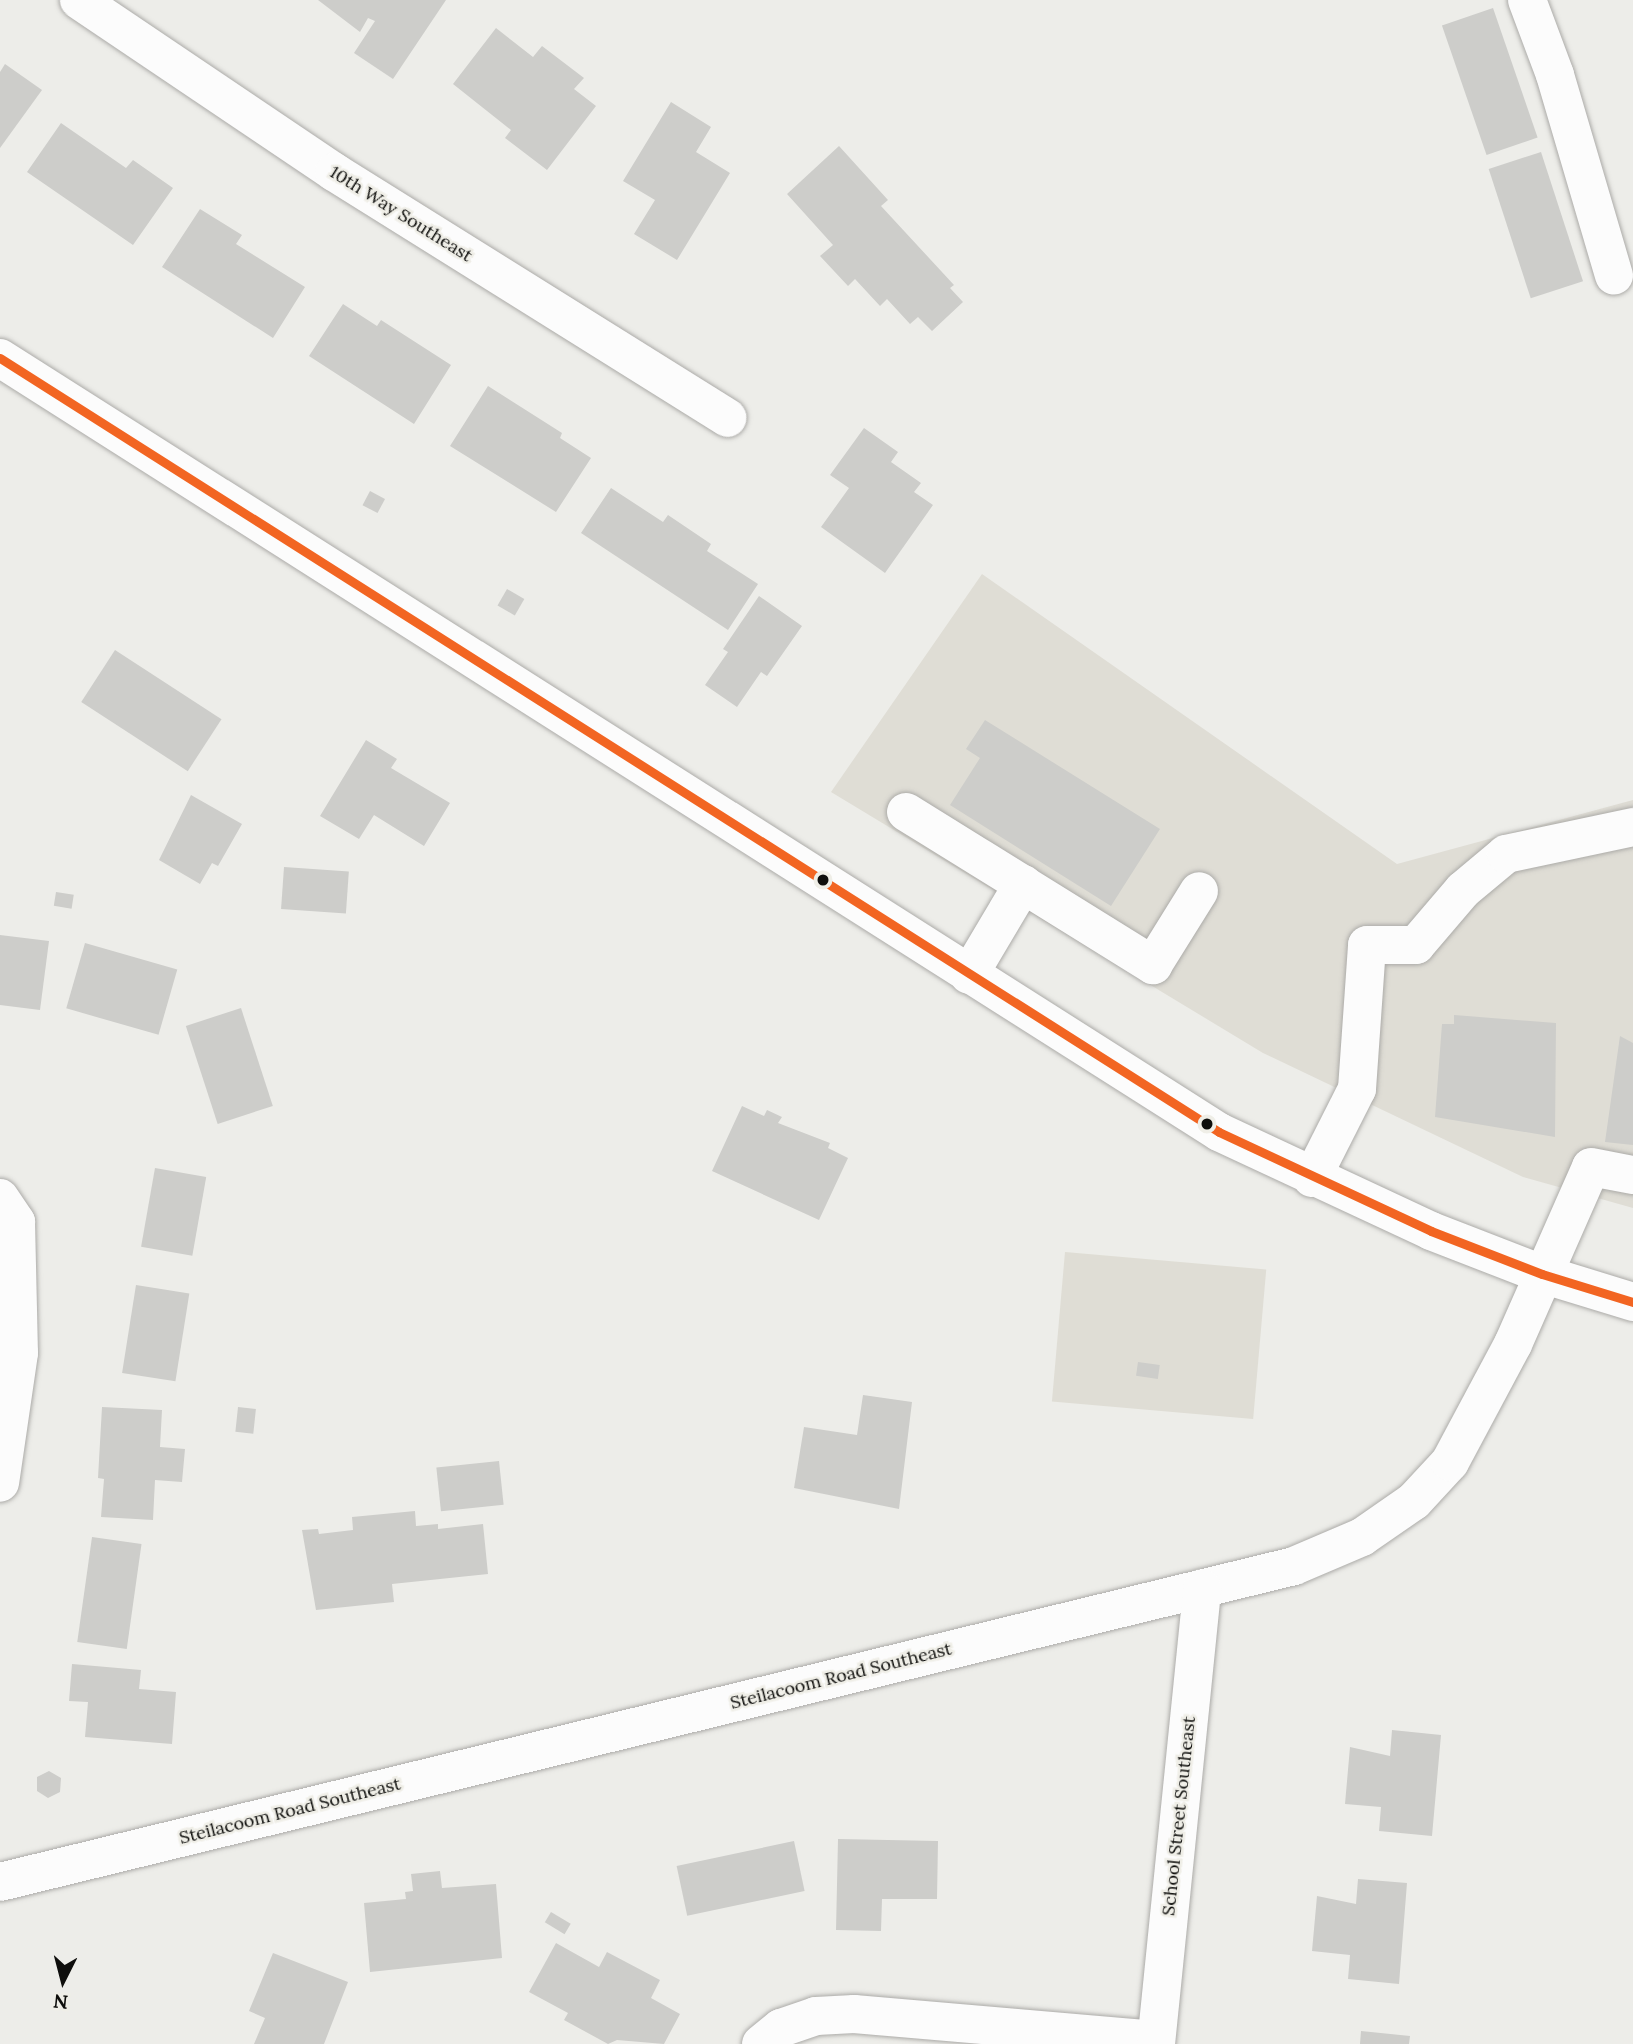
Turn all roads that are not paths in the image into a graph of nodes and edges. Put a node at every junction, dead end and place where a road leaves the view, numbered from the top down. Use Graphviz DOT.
graph roads {
  1 [pos="79,0"];
  2 [pos="1527,0"];
  3 [pos="1614,275"];
  4 [pos="0,358"];
  5 [pos="728,418"];
  6 [pos="906,812"];
  7 [pos="1633,827"];
  8 [pos="1023,884"];
  9 [pos="1199,891"];
  10 [pos="969,975"];
  11 [pos="1633,1175"];
  12 [pos="1312,1178"];
  13 [pos="0,1198"];
  14 [pos="1542,1274"];
  15 [pos="1633,1302"];
  16 [pos="0,1483"];
  17 [pos="1202,1588"];
  18 [pos="0,1882"];
  19 [pos="1156,2042"];
  20 [pos="761,2044"];
  1 -- 5 [label="street, 10th Way Southeast"];
  2 -- 3 [label="street"];
  4 -- 10 [label="street"];
  6 -- 8 [label="street"];
  7 -- 12 [label="street"];
  8 -- 9 [label="street"];
  8 -- 10 [label="street"];
  10 -- 12 [label="street"];
  11 -- 14 [label="street, Steilacoom Road Southeast"];
  12 -- 14 [label="street"];
  13 -- 16 [label="street"];
  14 -- 15 [label="street"];
  14 -- 17 [label="street, Steilacoom Road Southeast"];
  17 -- 18 [label="street, Steilacoom Road Southeast"];
  17 -- 19 [label="street, School Street Southeast"];
  19 -- 20 [label="street"];
}
